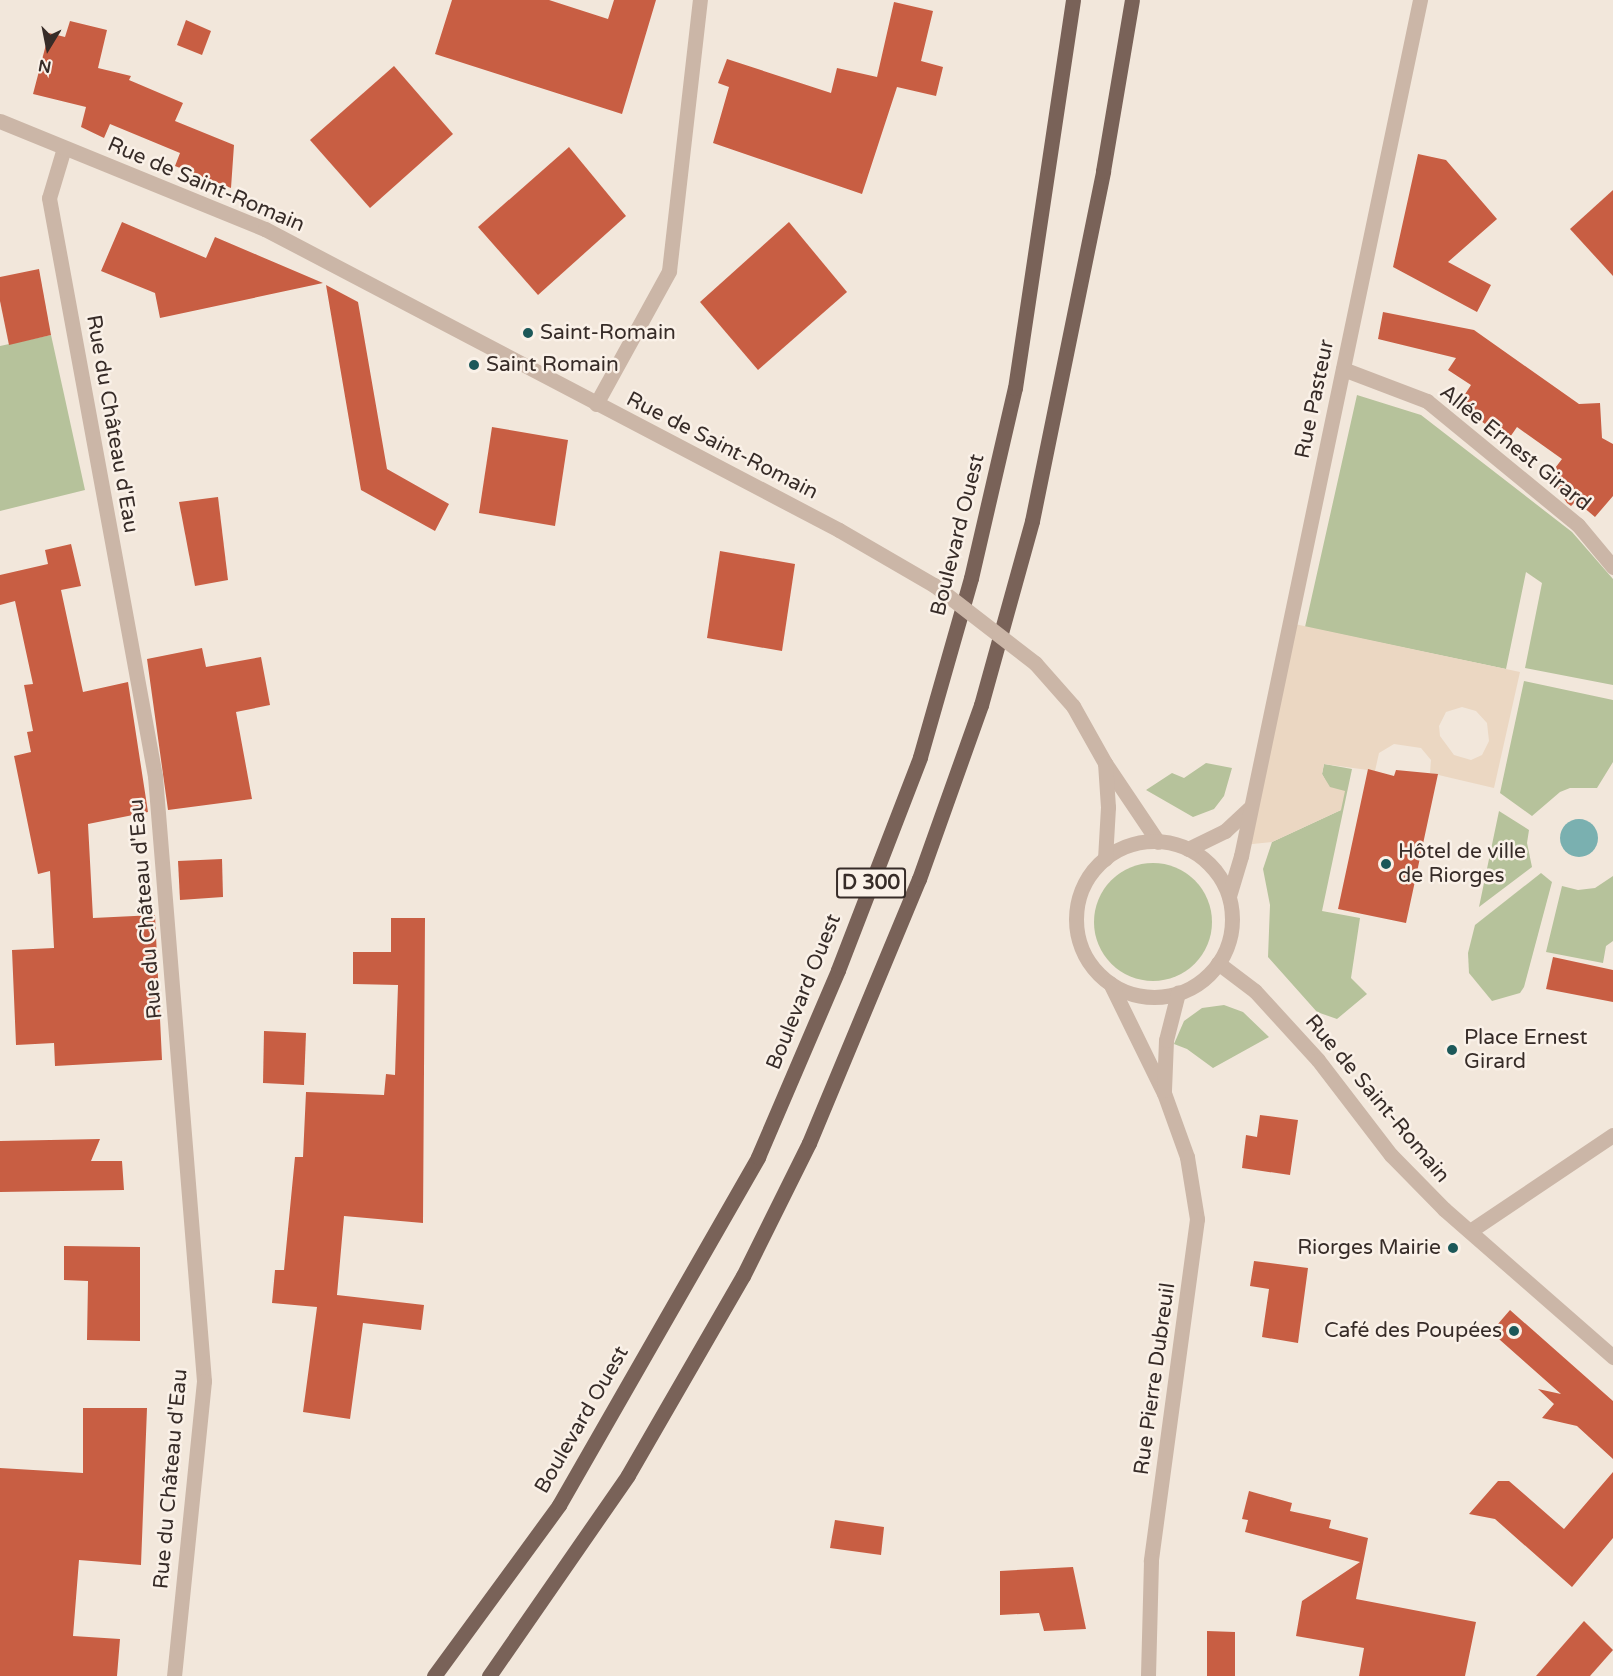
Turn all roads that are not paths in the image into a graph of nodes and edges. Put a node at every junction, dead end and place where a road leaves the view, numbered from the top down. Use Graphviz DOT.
graph roads {
  1 [pos="700,0"];
  2 [pos="1073,0"];
  3 [pos="1132,0"];
  4 [pos="1420,0"];
  5 [pos="0,121"];
  6 [pos="64,148"];
  7 [pos="1343,369"];
  8 [pos="596,404"];
  9 [pos="1613,567"];
  10 [pos="1105,763"];
  11 [pos="1251,807"];
  12 [pos="1158,842"];
  13 [pos="1188,849"];
  14 [pos="1105,859"];
  15 [pos="1229,896"];
  16 [pos="1218,963"];
  17 [pos="1110,983"];
  18 [pos="1178,993"];
  19 [pos="1164,1093"];
  20 [pos="1613,1135"];
  21 [pos="1470,1231"];
  22 [pos="1613,1357"];
  23 [pos="174,1676"];
  24 [pos="434,1676"];
  25 [pos="489,1676"];
  26 [pos="1148,1676"];
  1 -- 8 [label="street"];
  2 -- 24 [label="main road, Boulevard Ouest / D 300"];
  3 -- 25 [label="main road, D 300"];
  4 -- 7 [label="street, Rue Pasteur"];
  5 -- 6 [label="street, Rue de Saint-Romain"];
  6 -- 8 [label="street, Rue de Saint-Romain"];
  6 -- 23 [label="street, Rue du Château d'Eau"];
  7 -- 9 [label="street, Allée Ernest Girard"];
  7 -- 11 [label="street, Rue Pasteur"];
  8 -- 10 [label="street, Rue de Saint-Romain, bridge"];
  10 -- 12 [label="street, Rue de Saint-Romain"];
  10 -- 14 [label="street, Rue de Saint-Romain"];
  11 -- 13 [label="street"];
  11 -- 15 [label="street, Rue Pasteur"];
  12 -- 13 [label="street"];
  12 -- 14 [label="street"];
  13 -- 15 [label="street"];
  14 -- 17 [label="street"];
  15 -- 16 [label="street"];
  16 -- 18 [label="street"];
  16 -- 21 [label="street, Rue de Saint-Romain"];
  17 -- 18 [label="street"];
  17 -- 19 [label="street, Rue Pierre Dubreuil"];
  18 -- 19 [label="street, Rue Pierre Dubreuil"];
  19 -- 26 [label="street, Rue Pierre Dubreuil"];
  20 -- 21 [label="street"];
  21 -- 22 [label="street, Rue de Saint-Romain"];
}
